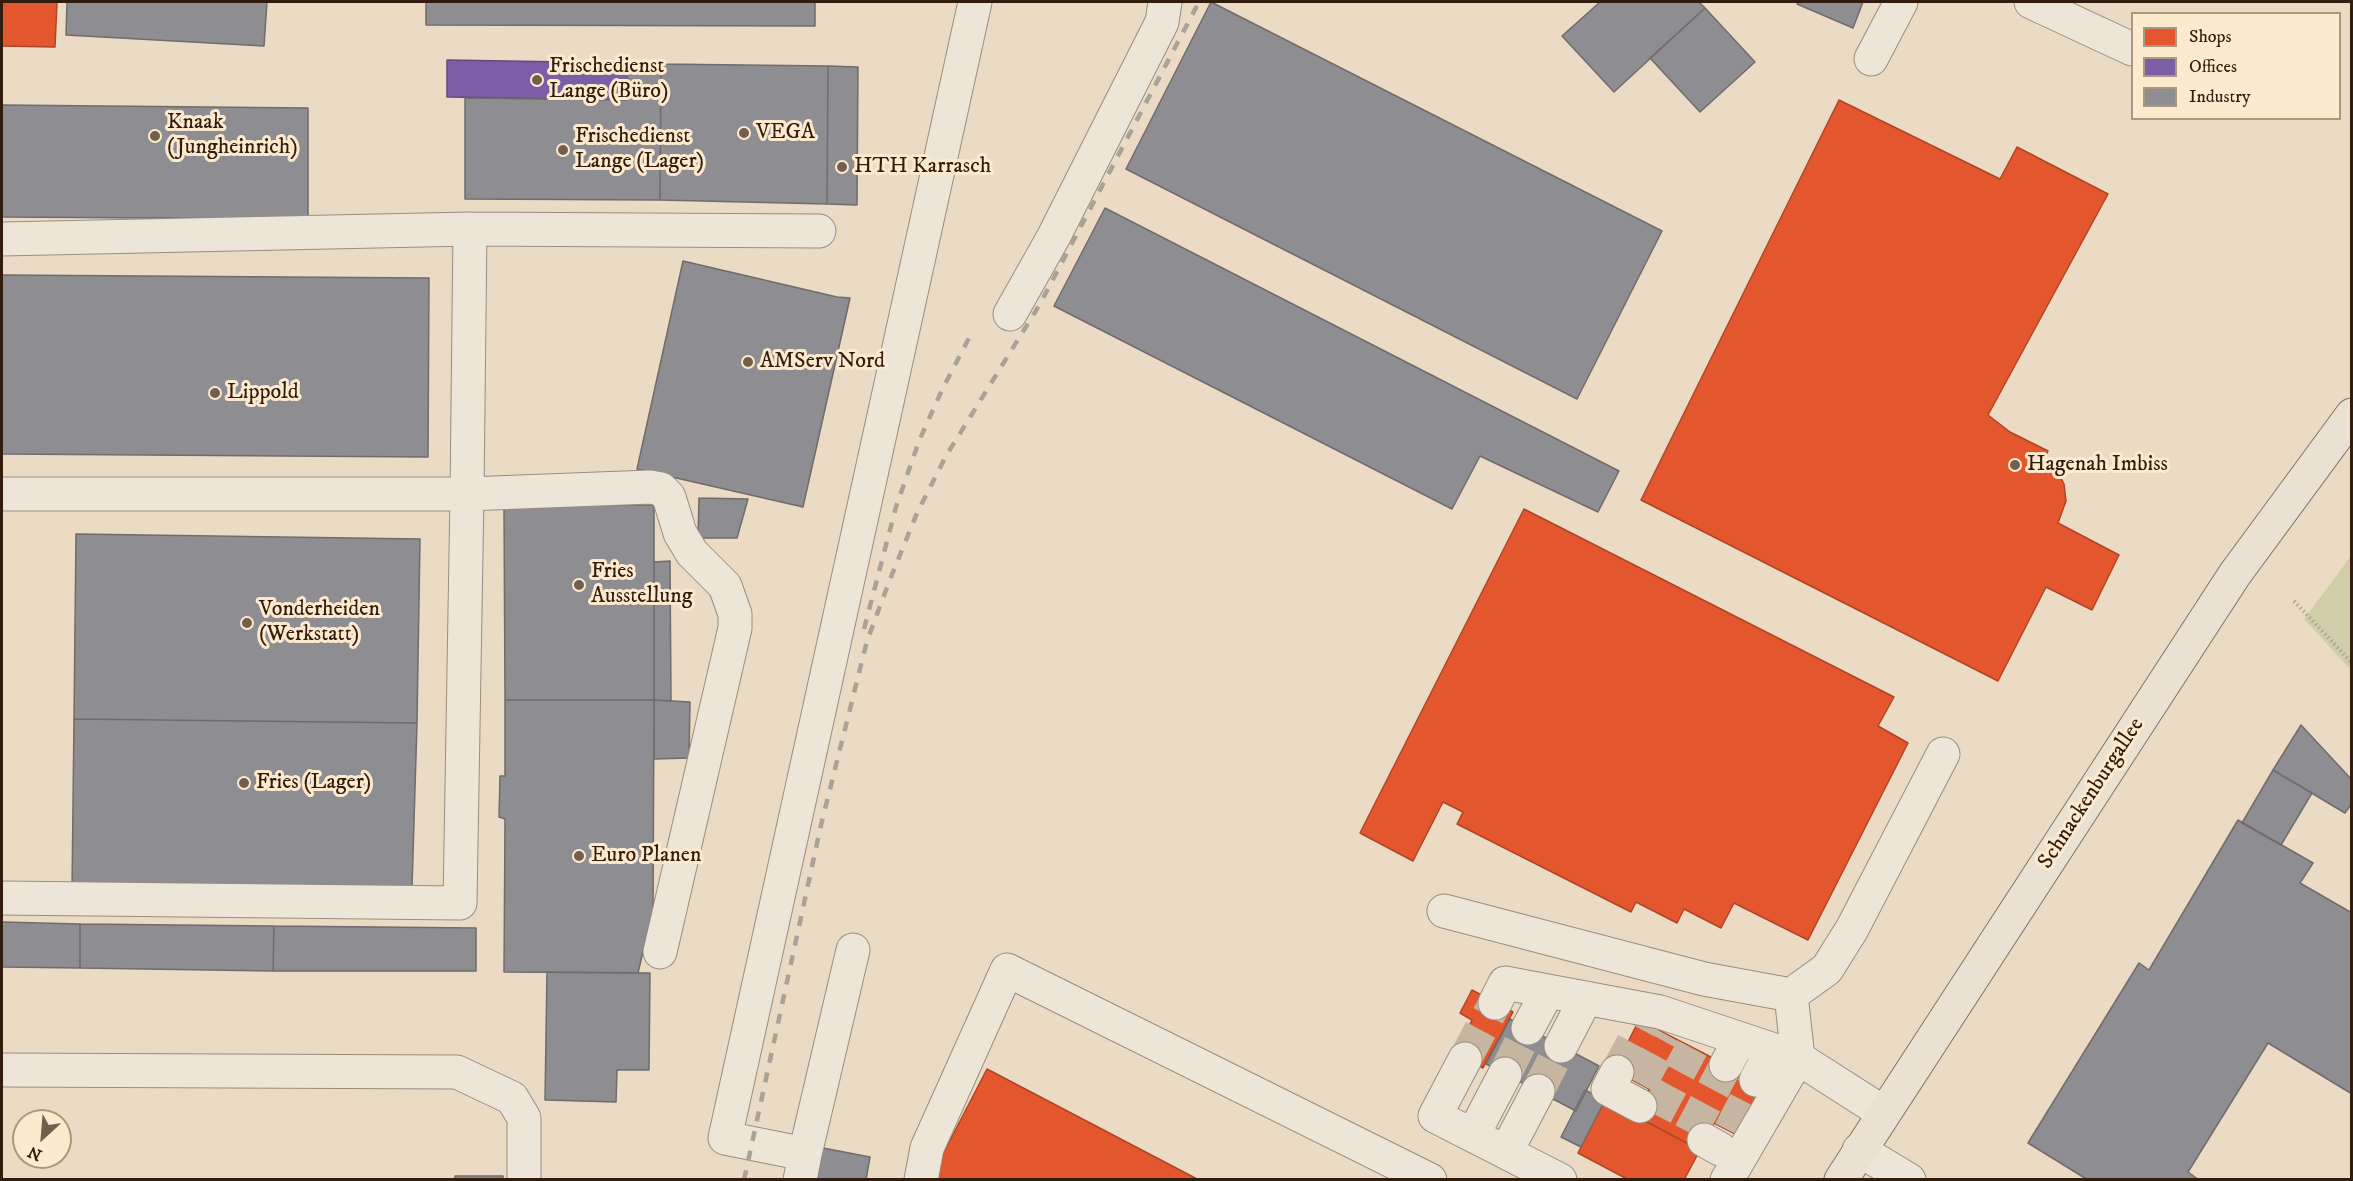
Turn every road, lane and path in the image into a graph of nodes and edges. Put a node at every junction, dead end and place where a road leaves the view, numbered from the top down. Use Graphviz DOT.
graph roads {
  1 [pos="975,2"];
  2 [pos="1165,2"];
  3 [pos="1902,2"];
  4 [pos="2031,2"];
  5 [pos="2131,48"];
  6 [pos="1871,59"];
  7 [pos="470,229"];
  8 [pos="819,231"];
  9 [pos="2,239"];
  10 [pos="1010,314"];
  11 [pos="2352,415"];
  12 [pos="2,494"];
  13 [pos="467,494"];
  14 [pos="2294,601"];
  15 [pos="2352,663"];
  16 [pos="1943,754"];
  17 [pos="2,898"];
  18 [pos="1444,911"];
  19 [pos="853,950"];
  20 [pos="660,952"];
  21 [pos="1548,991"];
  22 [pos="1791,995"];
  23 [pos="1586,998"];
  24 [pos="1495,1003"];
  25 [pos="1528,1028"];
  26 [pos="1561,1046"];
  27 [pos="1785,1054"];
  28 [pos="1465,1059"];
  29 [pos="2,1070"];
  30 [pos="1505,1074"];
  31 [pos="1756,1080"];
  32 [pos="1538,1091"];
  33 [pos="1884,1113"];
  34 [pos="1473,1135"];
  35 [pos="1859,1150"];
  36 [pos="1506,1152"];
  37 [pos="1722,1155"];
  38 [pos="803,1167"];
  39 [pos="524,1179"];
  40 [pos="921,1179"];
  41 [pos="1430,1179"];
  42 [pos="1560,1179"];
  43 [pos="1841,1179"];
  44 [pos="1909,1179"];
  1 -- 38 [label="lane"];
  2 -- 10 [label="lane"];
  3 -- 6 [label="lane"];
  4 -- 5 [label="lane"];
  7 -- 8 [label="lane"];
  7 -- 9 [label="lane"];
  7 -- 13 [label="lane"];
  11 -- 33 [label="main road, Schnackenburgallee"];
  12 -- 13 [label="lane"];
  13 -- 17 [label="lane"];
  13 -- 20 [label="lane"];
  14 -- 15 [label="path"];
  16 -- 22 [label="lane"];
  18 -- 22 [label="lane"];
  19 -- 38 [label="lane"];
  21 -- 23 [label="lane"];
  21 -- 24 [label="lane"];
  21 -- 25 [label="lane"];
  22 -- 27 [label="lane"];
  23 -- 26 [label="lane"];
  23 -- 27 [label="lane"];
  27 -- 31 [label="lane"];
  27 -- 33 [label="lane"];
  27 -- 37 [label="lane"];
  28 -- 34 [label="lane"];
  29 -- 39 [label="lane"];
  30 -- 34 [label="lane"];
  32 -- 36 [label="lane"];
  33 -- 35 [label="main road, Schnackenburgallee"];
  34 -- 36 [label="lane"];
  35 -- 43 [label="main road, Schnackenburgallee"];
  35 -- 44 [label="lane"];
  36 -- 42 [label="lane"];
  40 -- 41 [label="lane"];
}
